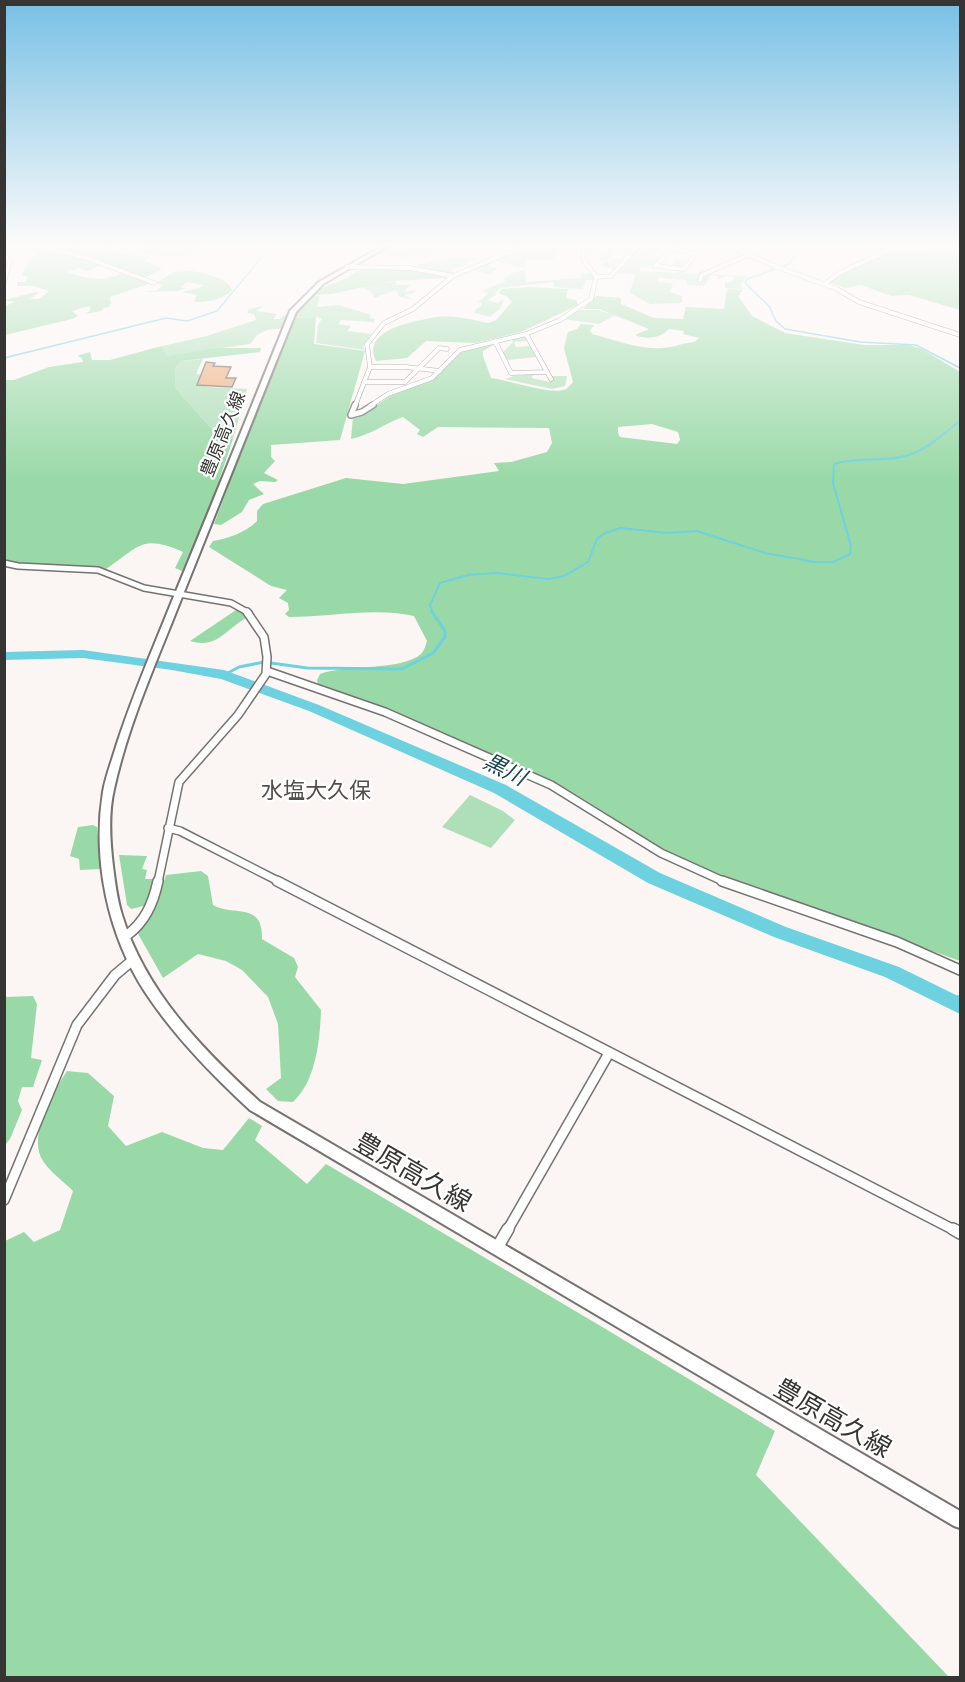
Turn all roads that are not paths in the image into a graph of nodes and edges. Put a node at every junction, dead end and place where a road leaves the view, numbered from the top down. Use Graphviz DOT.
graph roads {
  1 [pos="285,324"];
  2 [pos="382,324"];
  3 [pos="549,324"];
  4 [pos="928,324"];
  5 [pos="526,334"];
  6 [pos="960,335"];
  7 [pos="495,340"];
  8 [pos="447,348"];
  9 [pos="370,367"];
  10 [pos="419,368"];
  11 [pos="440,371"];
  12 [pos="547,372"];
  13 [pos="551,379"];
  14 [pos="364,382"];
  15 [pos="4,563"];
  16 [pos="178,594"];
  17 [pos="267,671"];
  18 [pos="168,828"];
  19 [pos="126,936"];
  20 [pos="134,959"];
  21 [pos="960,970"];
  22 [pos="609,1053"];
  23 [pos="4,1200"];
  24 [pos="960,1233"];
  25 [pos="496,1248"];
  26 [pos="960,1520"];
  1 -- 16 [label="main road, 豊原高久線"];
  2 -- 9 [label="street"];
  3 -- 5 [label="street"];
  4 -- 6 [label="street"];
  5 -- 7 [label="street"];
  5 -- 12 [label="street"];
  7 -- 11 [label="street"];
  7 -- 12 [label="street"];
  8 -- 10 [label="street"];
  9 -- 10 [label="street"];
  9 -- 14 [label="street"];
  10 -- 11 [label="street"];
  10 -- 14 [label="street"];
  11 -- 14 [label="street"];
  12 -- 13 [label="street"];
  15 -- 16 [label="street"];
  16 -- 17 [label="street"];
  16 -- 19 [label="main road, 豊原高久線"];
  17 -- 18 [label="street"];
  17 -- 21 [label="street"];
  18 -- 19 [label="street"];
  18 -- 22 [label="street"];
  19 -- 20 [label="main road, 豊原高久線"];
  20 -- 23 [label="street"];
  20 -- 25 [label="main road, 豊原高久線"];
  22 -- 24 [label="street"];
  22 -- 25 [label="street"];
  25 -- 26 [label="main road, 豊原高久線"];
}
